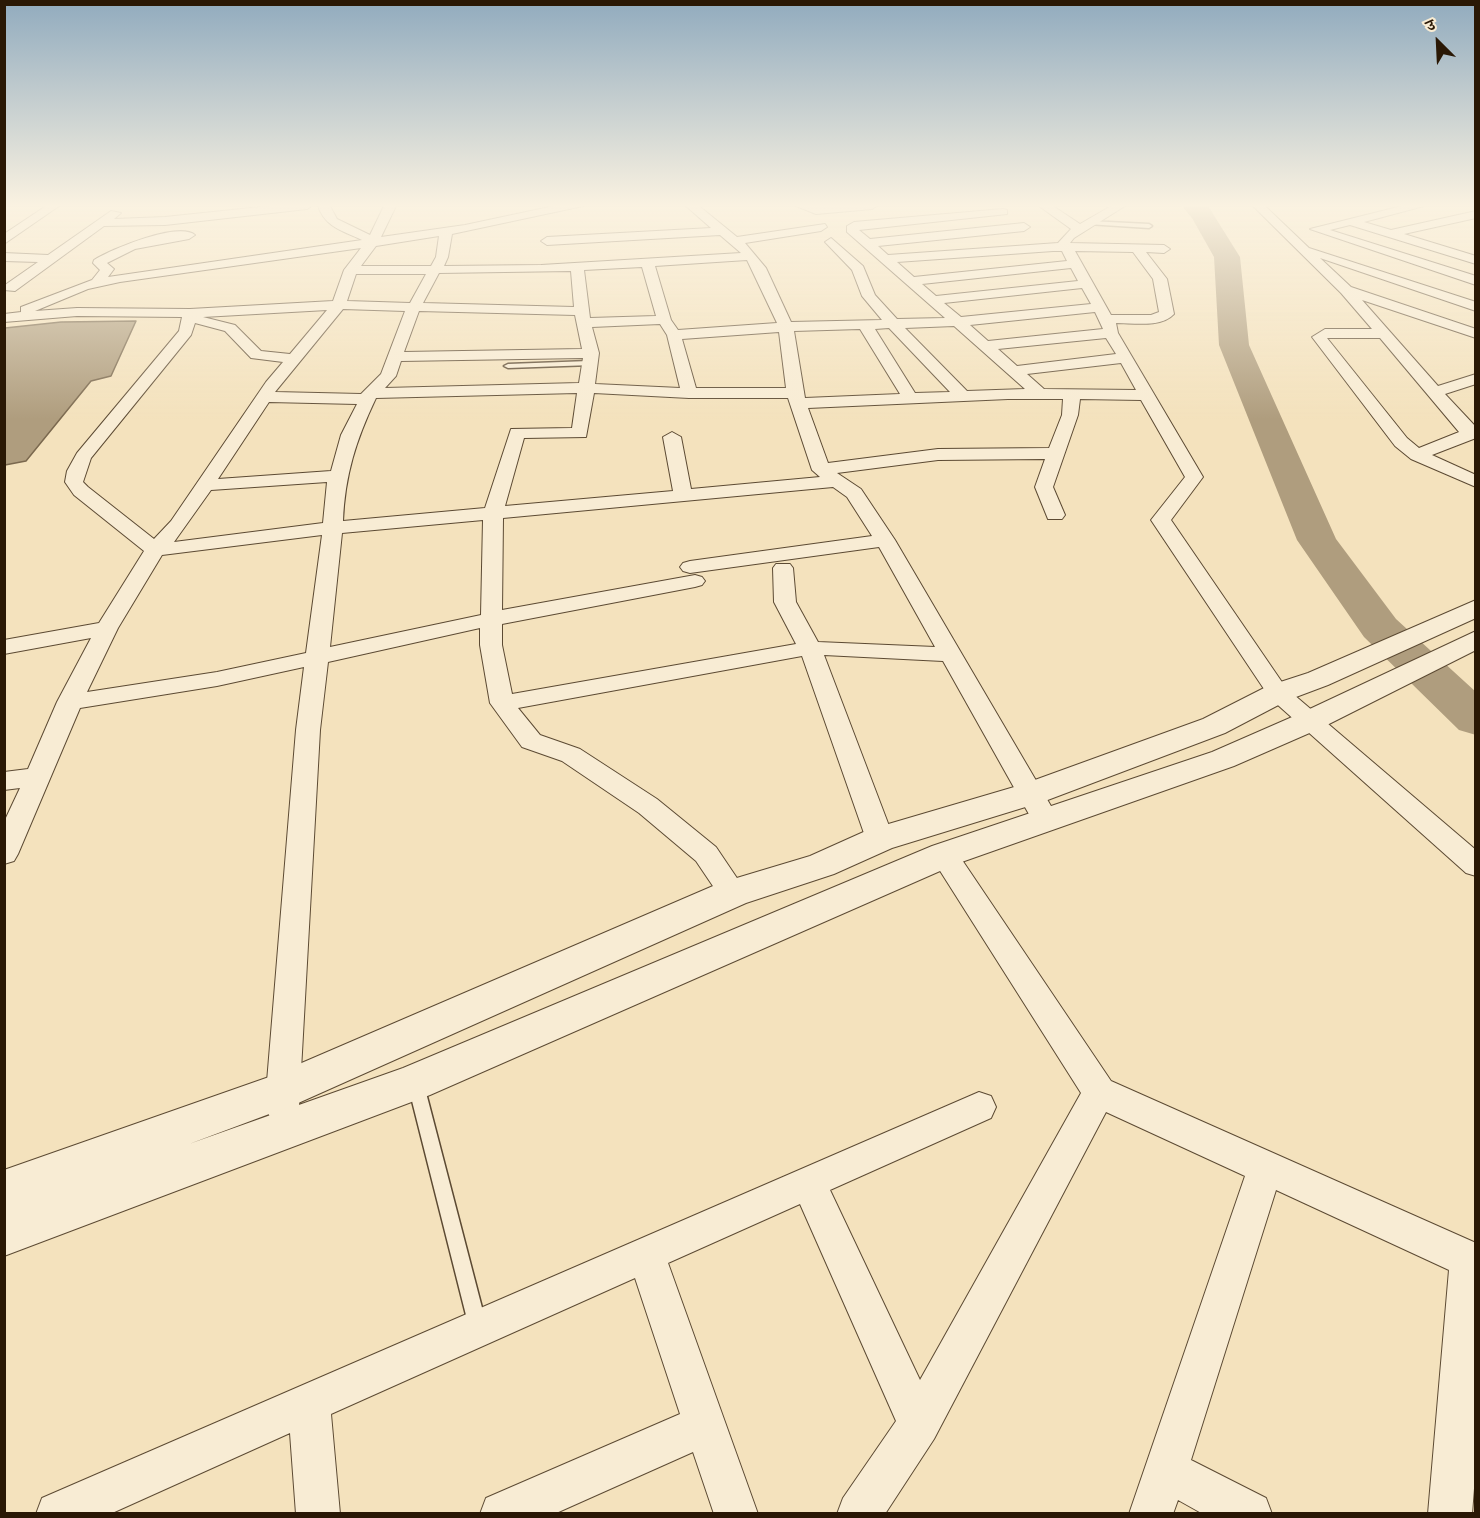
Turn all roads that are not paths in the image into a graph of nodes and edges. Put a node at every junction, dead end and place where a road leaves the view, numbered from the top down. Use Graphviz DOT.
graph roads {
  1 [pos="24,277"];
  2 [pos="99,277"];
  3 [pos="142,277"];
  4 [pos="349,277"];
  5 [pos="429,277"];
  6 [pos="578,277"];
  7 [pos="652,277"];
  8 [pos="763,277"];
  9 [pos="861,277"];
  10 [pos="905,277"];
  11 [pos="952,277"];
  12 [pos="1081,277"];
  13 [pos="1158,277"];
  14 [pos="1333,277"];
  15 [pos="1390,277"];
  16 [pos="910,281"];
  17 [pos="1085,284"];
  18 [pos="90,285"];
  19 [pos="7,288"];
  20 [pos="1346,290"];
  21 [pos="935,300"];
  22 [pos="339,305"];
  23 [pos="1474,305"];
  24 [pos="413,309"];
  25 [pos="189,316"];
  26 [pos="583,317"];
  27 [pos="7,318"];
  28 [pos="664,320"];
  29 [pos="1105,320"];
  30 [pos="958,322"];
  31 [pos="892,323"];
  32 [pos="865,325"];
  33 [pos="786,327"];
  34 [pos="1386,334"];
  35 [pos="1476,334"];
  36 [pos="674,335"];
  37 [pos="985,346"];
  38 [pos="395,357"];
  39 [pos="590,358"];
  40 [pos="1125,358"];
  41 [pos="293,359"];
  42 [pos="508,366"];
  43 [pos="1014,371"];
  44 [pos="1476,380"];
  45 [pos="585,388"];
  46 [pos="1436,392"];
  47 [pos="689,393"];
  48 [pos="1040,394"];
  49 [pos="1072,394"];
  50 [pos="1146,394"];
  51 [pos="369,396"];
  52 [pos="963,396"];
  53 [pos="264,397"];
  54 [pos="797,398"];
  55 [pos="910,399"];
  56 [pos="1473,433"];
  57 [pos="672,437"];
  58 [pos="1056,454"];
  59 [pos="1417,455"];
  60 [pos="821,470"];
  61 [pos="338,476"];
  62 [pos="840,481"];
  63 [pos="1476,482"];
  64 [pos="205,485"];
  65 [pos="683,496"];
  66 [pos="493,513"];
  67 [pos="1055,515"];
  68 [pos="333,528"];
  69 [pos="885,540"];
  70 [pos="155,550"];
  71 [pos="783,568"];
  72 [pos="1476,608"];
  73 [pos="492,619"];
  74 [pos="107,628"];
  75 [pos="1476,639"];
  76 [pos="4,646"];
  77 [pos="810,648"];
  78 [pos="950,654"];
  79 [pos="316,657"];
  80 [pos="1332,690"];
  81 [pos="1278,693"];
  82 [pos="69,702"];
  83 [pos="501,703"];
  84 [pos="1310,721"];
  85 [pos="40,776"];
  86 [pos="4,781"];
  87 [pos="1039,806"];
  88 [pos="880,838"];
  89 [pos="4,854"];
  90 [pos="944,855"];
  91 [pos="1476,866"];
  92 [pos="733,893"];
  93 [pos="415,1082"];
  94 [pos="281,1090"];
  95 [pos="1099,1092"];
  96 [pos="979,1107"];
  97 [pos="284,1130"];
  98 [pos="1265,1169"];
  99 [pos="808,1182"];
  100 [pos="4,1192"];
  101 [pos="4,1233"];
  102 [pos="646,1254"];
  103 [pos="1472,1262"];
  104 [pos="479,1328"];
  105 [pos="309,1403"];
  106 [pos="920,1424"];
  107 [pos="705,1425"];
  108 [pos="1167,1471"];
  109 [pos="83,1508"];
  110 [pos="318,1514"];
  111 [pos="502,1514"];
  112 [pos="735,1514"];
  113 [pos="859,1514"];
  114 [pos="1151,1514"];
  115 [pos="1250,1514"];
  116 [pos="1450,1514"];
  1 -- 19 [label="street"];
  2 -- 18 [label="street"];
  3 -- 18 [label="street"];
  4 -- 22 [label="street"];
  5 -- 24 [label="street"];
  6 -- 26 [label="street"];
  7 -- 28 [label="street"];
  8 -- 33 [label="street"];
  9 -- 31 [label="street"];
  10 -- 16 [label="street"];
  11 -- 16 [label="street"];
  12 -- 17 [label="street"];
  13 -- 29 [label="street"];
  14 -- 20 [label="street"];
  15 -- 23 [label="street"];
  16 -- 21 [label="street"];
  17 -- 21 [label="street"];
  17 -- 29 [label="street"];
  18 -- 19 [label="street"];
  18 -- 27 [label="street"];
  20 -- 34 [label="street"];
  20 -- 35 [label="street"];
  21 -- 30 [label="street"];
  22 -- 24 [label="street"];
  22 -- 25 [label="street"];
  22 -- 41 [label="street"];
  24 -- 26 [label="street"];
  24 -- 38 [label="street"];
  25 -- 27 [label="street"];
  25 -- 41 [label="street"];
  25 -- 70 [label="street"];
  26 -- 28 [label="street"];
  26 -- 39 [label="street"];
  28 -- 36 [label="street"];
  29 -- 30 [label="street"];
  29 -- 37 [label="street"];
  29 -- 40 [label="street"];
  30 -- 31 [label="street"];
  30 -- 37 [label="street"];
  31 -- 32 [label="street"];
  31 -- 52 [label="street"];
  32 -- 33 [label="street"];
  32 -- 55 [label="street"];
  33 -- 36 [label="street"];
  33 -- 54 [label="street"];
  34 -- 46 [label="street"];
  34 -- 59 [label="street"];
  36 -- 47 [label="street"];
  37 -- 43 [label="street"];
  38 -- 39 [label="street"];
  38 -- 51 [label="street"];
  39 -- 42 [label="lane"];
  39 -- 45 [label="street"];
  40 -- 43 [label="street"];
  40 -- 50 [label="street"];
  41 -- 53 [label="street"];
  43 -- 48 [label="street"];
  44 -- 46 [label="street"];
  45 -- 47 [label="street"];
  45 -- 51 [label="street"];
  45 -- 66 [label="street"];
  46 -- 56 [label="street"];
  47 -- 54 [label="street"];
  48 -- 49 [label="street"];
  48 -- 52 [label="street"];
  49 -- 50 [label="street"];
  49 -- 58 [label="street"];
  50 -- 81 [label="street"];
  51 -- 53 [label="street"];
  51 -- 61 [label="street"];
  52 -- 55 [label="street"];
  53 -- 64 [label="street"];
  54 -- 55 [label="street"];
  54 -- 60 [label="street"];
  56 -- 59 [label="street"];
  57 -- 65 [label="street"];
  58 -- 60 [label="street"];
  58 -- 67 [label="street"];
  59 -- 63 [label="street"];
  60 -- 62 [label="street"];
  61 -- 64 [label="street"];
  61 -- 68 [label="street"];
  62 -- 65 [label="street"];
  62 -- 69 [label="street"];
  64 -- 70 [label="street"];
  65 -- 66 [label="street"];
  66 -- 68 [label="street"];
  66 -- 73 [label="street"];
  68 -- 70 [label="street"];
  68 -- 79 [label="street"];
  69 -- 73 [label="street"];
  69 -- 78 [label="street"];
  70 -- 74 [label="street"];
  71 -- 77 [label="street"];
  72 -- 80 [label="street"];
  73 -- 79 [label="street"];
  73 -- 83 [label="street"];
  74 -- 76 [label="street"];
  74 -- 82 [label="street"];
  75 -- 80 [label="street"];
  77 -- 78 [label="street"];
  77 -- 83 [label="street"];
  77 -- 88 [label="street"];
  78 -- 87 [label="street"];
  79 -- 82 [label="street"];
  79 -- 94 [label="street"];
  80 -- 81 [label="street"];
  80 -- 84 [label="street"];
  81 -- 84 [label="street"];
  81 -- 87 [label="street"];
  82 -- 85 [label="street"];
  83 -- 92 [label="street"];
  84 -- 87 [label="street"];
  84 -- 91 [label="street"];
  85 -- 86 [label="street"];
  85 -- 89 [label="street"];
  87 -- 88 [label="street"];
  87 -- 90 [label="street"];
  88 -- 92 [label="street"];
  90 -- 93 [label="street"];
  90 -- 95 [label="street"];
  92 -- 94 [label="street"];
  93 -- 97 [label="street"];
  93 -- 104 [label="lane"];
  94 -- 97 [label="street"];
  94 -- 100 [label="street"];
  95 -- 98 [label="street"];
  95 -- 106 [label="street"];
  96 -- 99 [label="street"];
  97 -- 101 [label="street"];
  98 -- 103 [label="street"];
  98 -- 108 [label="street"];
  99 -- 102 [label="street"];
  99 -- 106 [label="street"];
  102 -- 104 [label="street"];
  102 -- 107 [label="street"];
  103 -- 116 [label="street"];
  104 -- 105 [label="street"];
  105 -- 109 [label="street"];
  105 -- 110 [label="street"];
  106 -- 113 [label="street"];
  107 -- 111 [label="street"];
  107 -- 112 [label="street"];
  108 -- 114 [label="street"];
  108 -- 115 [label="street"];
}
